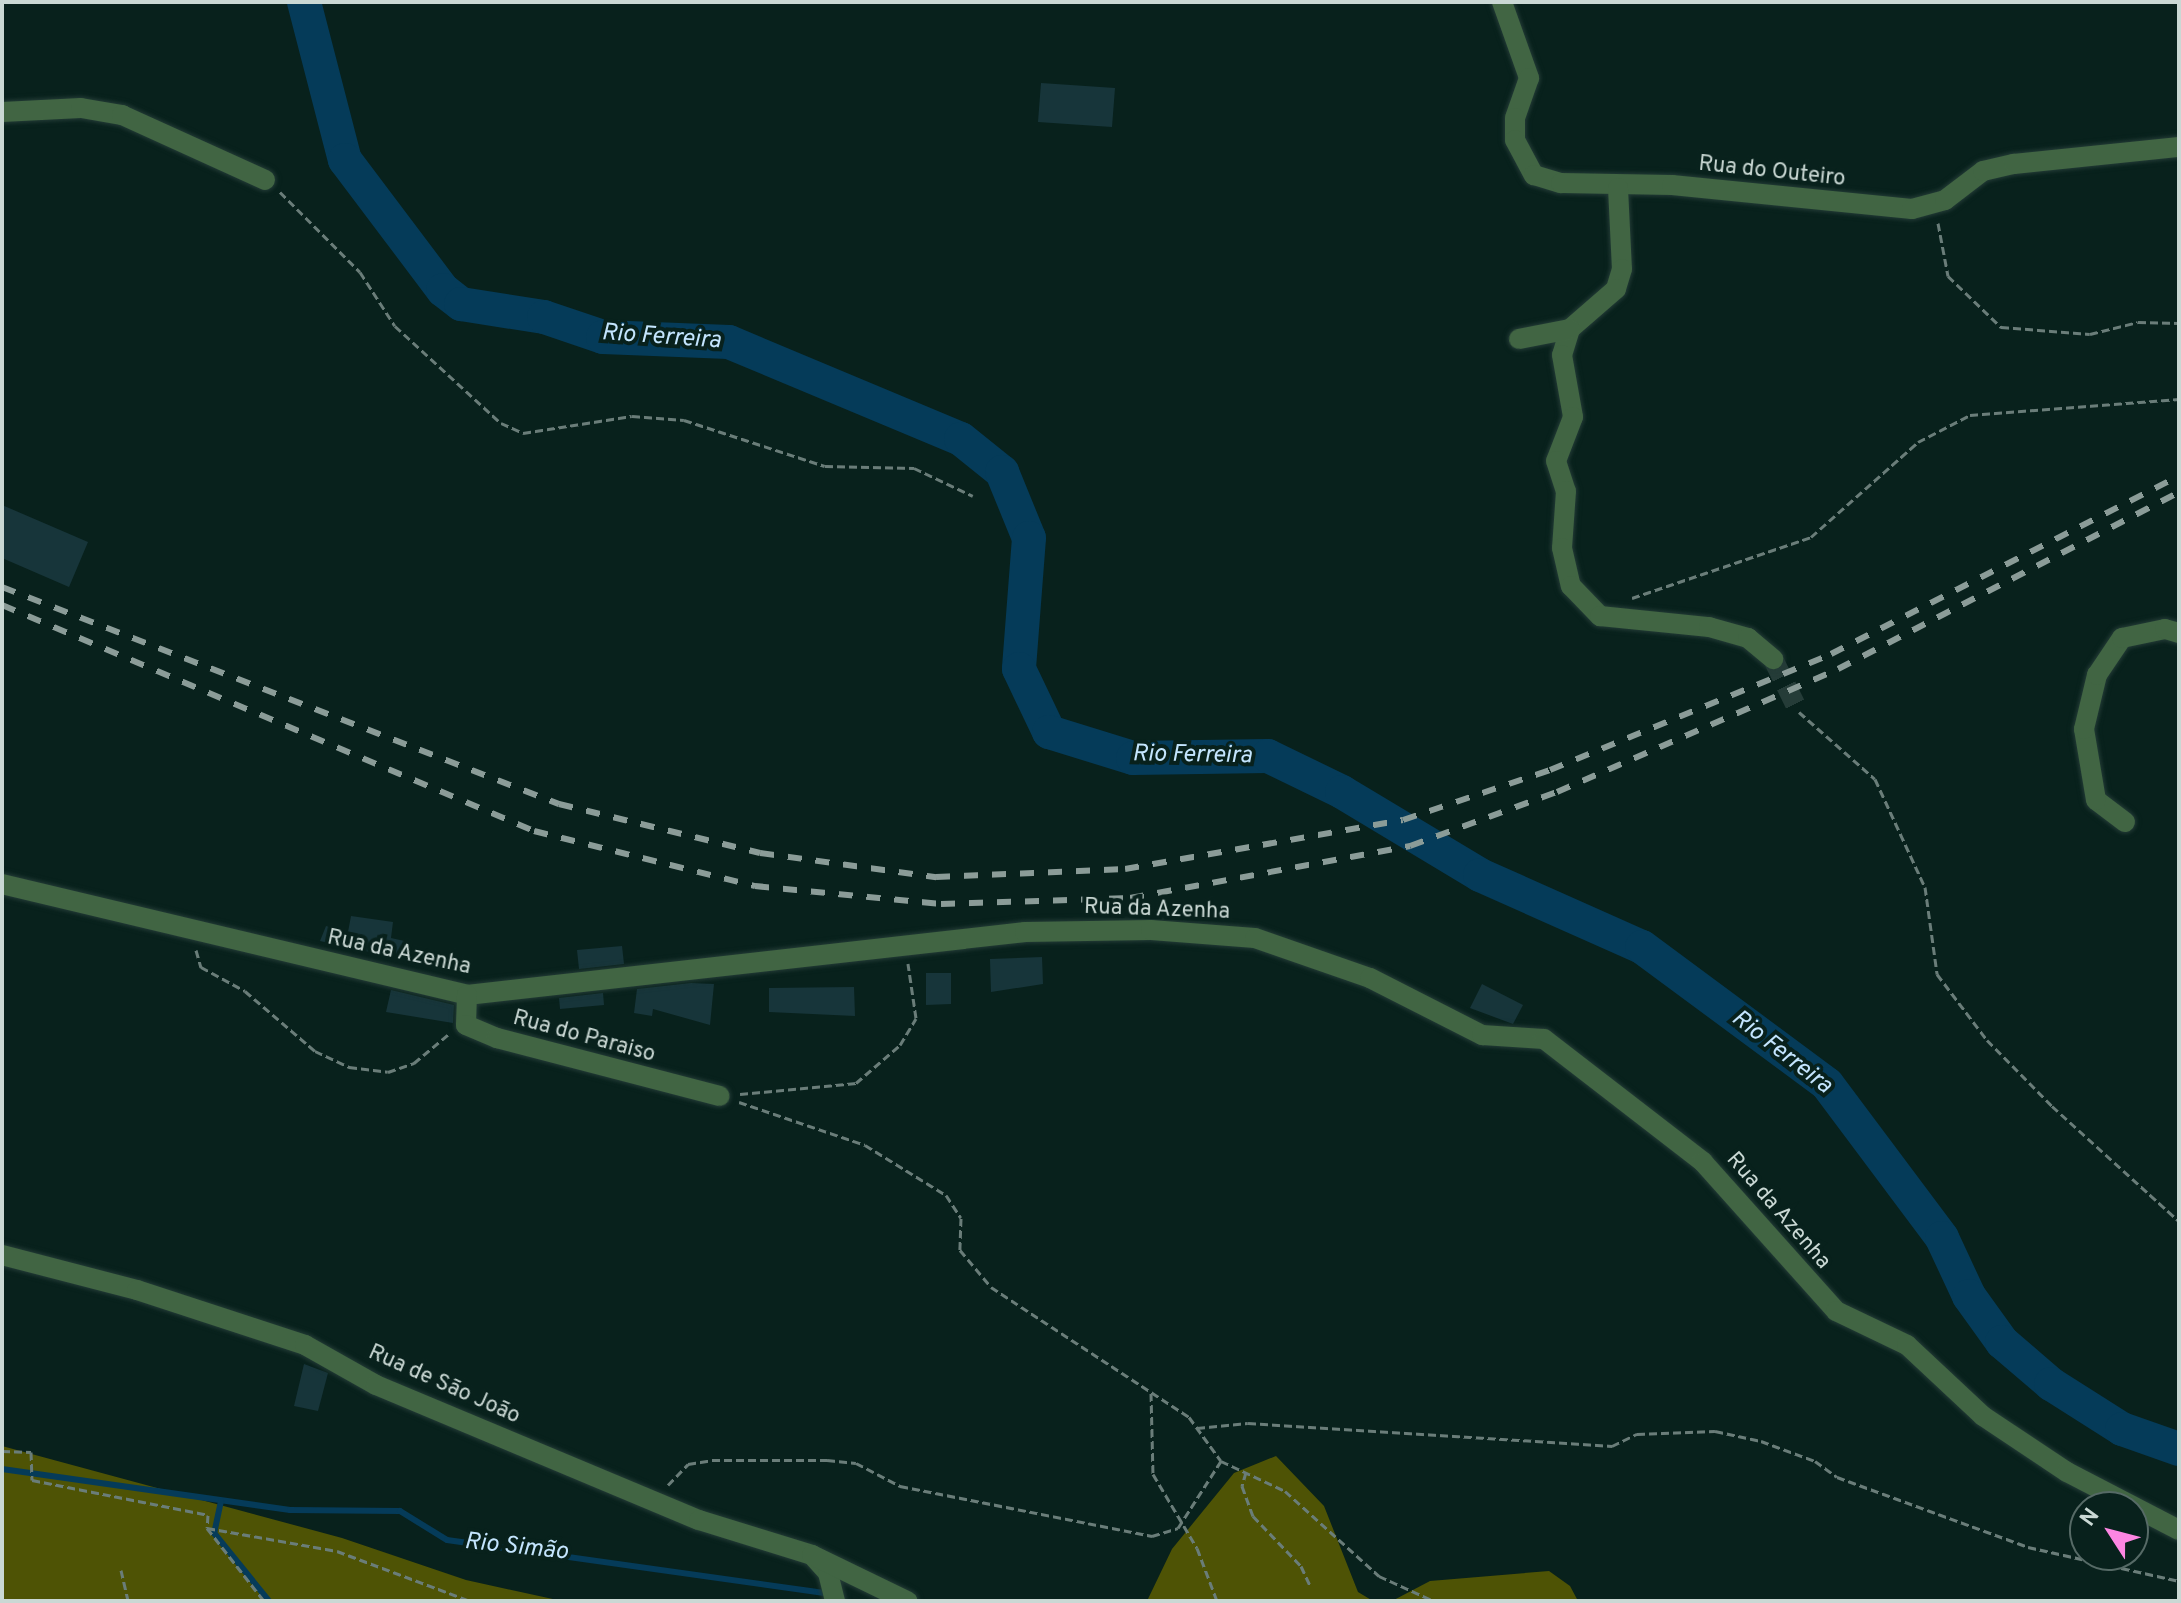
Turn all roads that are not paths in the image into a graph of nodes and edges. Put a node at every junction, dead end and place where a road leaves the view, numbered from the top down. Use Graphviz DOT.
graph roads {
  1 [pos="1502,2"];
  2 [pos="2,112"];
  3 [pos="2179,147"];
  4 [pos="265,180"];
  5 [pos="1618,188"];
  6 [pos="1570,329"];
  7 [pos="1519,339"];
  8 [pos="2179,633"];
  9 [pos="1773,659"];
  10 [pos="2125,822"];
  11 [pos="2,884"];
  12 [pos="467,995"];
  13 [pos="720,1096"];
  14 [pos="2,1255"];
  15 [pos="2179,1530"];
  16 [pos="812,1555"];
  17 [pos="835,1601"];
  18 [pos="907,1601"];
  1 -- 5 [label="street, Rua do Outeiro"];
  2 -- 4 [label="street"];
  3 -- 5 [label="street, Rua do Outeiro"];
  5 -- 6 [label="street"];
  6 -- 7 [label="street"];
  6 -- 9 [label="street"];
  8 -- 10 [label="street"];
  11 -- 12 [label="street, Rua da Azenha"];
  12 -- 13 [label="street, Rua do Paraiso"];
  12 -- 15 [label="street, Rua da Azenha"];
  14 -- 16 [label="street, Rua de São João"];
  16 -- 17 [label="street"];
  16 -- 18 [label="street, Rua de São João"];
}
